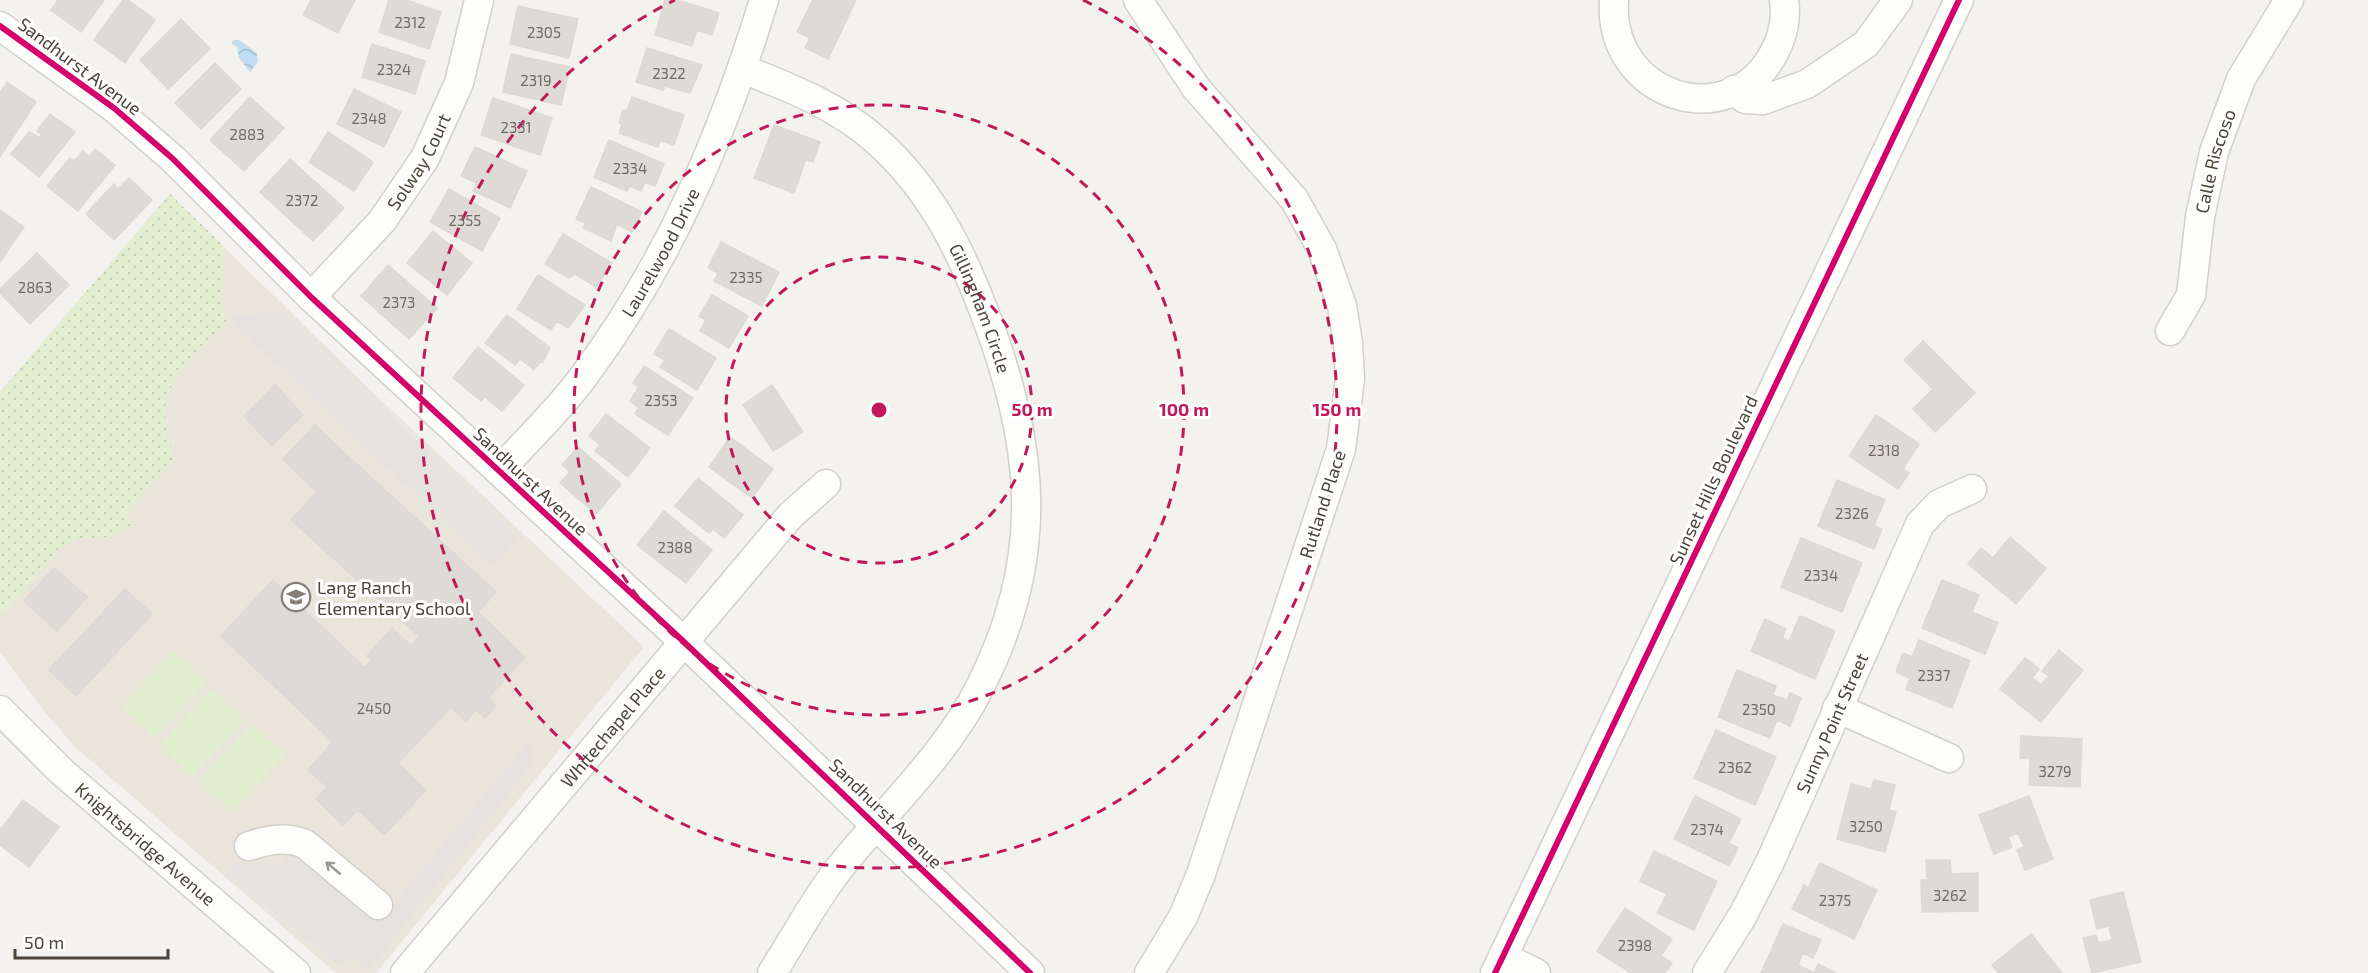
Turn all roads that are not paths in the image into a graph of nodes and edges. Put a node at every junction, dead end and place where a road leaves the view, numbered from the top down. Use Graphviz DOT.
graph roads {
  1 [pos="479,0"];
  2 [pos="764,0"];
  3 [pos="1138,0"];
  4 [pos="1614,0"];
  5 [pos="1784,0"];
  6 [pos="1898,0"];
  7 [pos="1959,0"];
  8 [pos="2289,0"];
  9 [pos="0,26"];
  10 [pos="743,69"];
  11 [pos="1734,90"];
  12 [pos="311,297"];
  13 [pos="2170,331"];
  14 [pos="499,471"];
  15 [pos="826,484"];
  16 [pos="1972,489"];
  17 [pos="683,641"];
  18 [pos="1836,708"];
  19 [pos="0,710"];
  20 [pos="1949,758"];
  21 [pos="878,826"];
  22 [pos="249,846"];
  23 [pos="378,905"];
  24 [pos="1499,965"];
  25 [pos="296,973"];
  26 [pos="405,973"];
  27 [pos="772,973"];
  28 [pos="1030,973"];
  29 [pos="1149,973"];
  30 [pos="1536,973"];
  31 [pos="1707,973"];
  1 -- 12 [label="street, Solway Court"];
  2 -- 10 [label="street, Laurelwood Drive"];
  3 -- 29 [label="street, Rutland Place"];
  4 -- 11 [label="street"];
  5 -- 11 [label="street"];
  6 -- 11 [label="street"];
  7 -- 24 [label="street, Sunset Hills Boulevard"];
  8 -- 13 [label="street, Calle Riscoso"];
  9 -- 12 [label="street, Sandhurst Avenue"];
  10 -- 14 [label="street, Laurelwood Drive"];
  10 -- 21 [label="street, Gillingham Circle"];
  12 -- 14 [label="street, Sandhurst Avenue"];
  14 -- 17 [label="street, Sandhurst Avenue"];
  15 -- 17 [label="street, Whitechapel Place"];
  16 -- 18 [label="street, Sunny Point Street"];
  17 -- 21 [label="street, Sandhurst Avenue"];
  17 -- 26 [label="street, Whitechapel Place"];
  18 -- 20 [label="street"];
  18 -- 31 [label="street, Sunny Point Street"];
  19 -- 25 [label="street, Knightsbridge Avenue"];
  21 -- 27 [label="street, Gillingham Circle"];
  21 -- 28 [label="street, Sandhurst Avenue"];
  23 -- 22 [label="street, one-way"];
  24 -- 30 [label="street"];
}
